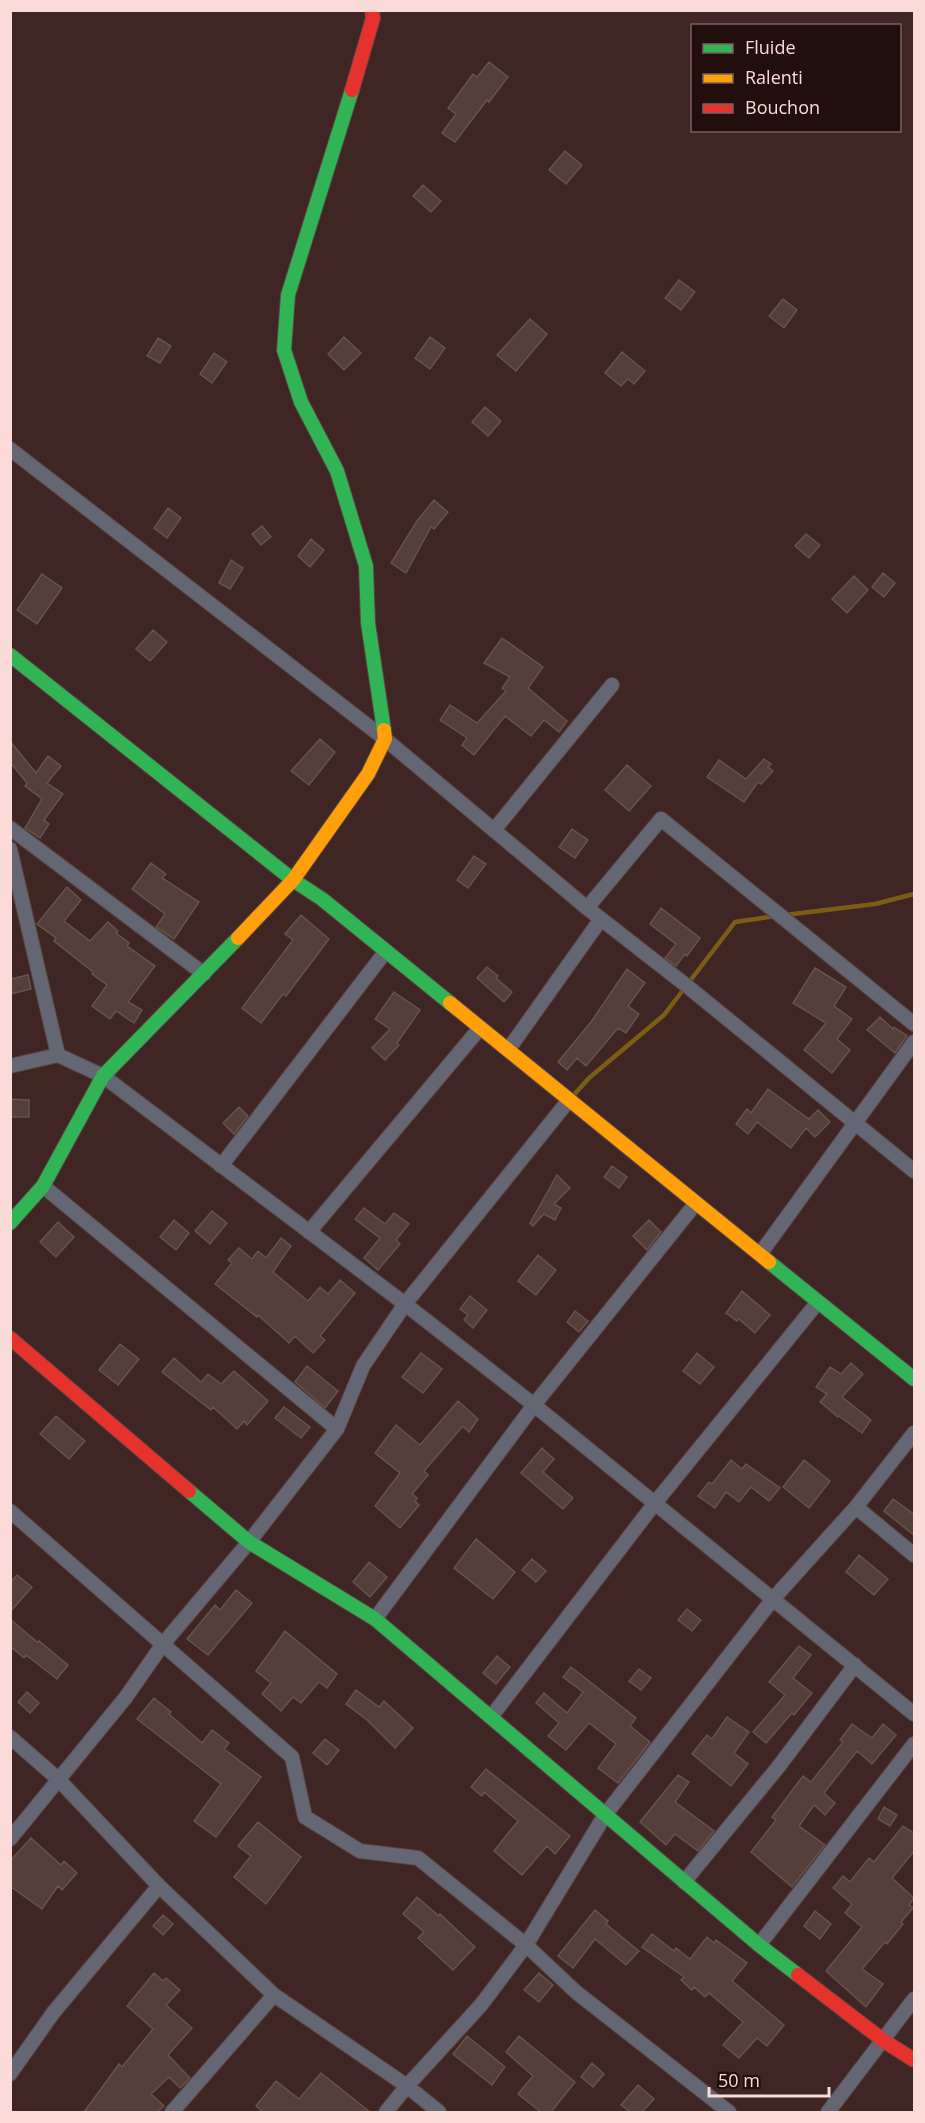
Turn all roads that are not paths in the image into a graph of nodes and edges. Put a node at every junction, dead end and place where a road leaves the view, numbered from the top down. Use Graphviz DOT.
graph roads {
  1 [pos="372,10"];
  2 [pos="10,449"];
  3 [pos="10,655"];
  4 [pos="612,685"];
  5 [pos="385,739"];
  6 [pos="10,828"];
  7 [pos="494,830"];
  8 [pos="10,849"];
  9 [pos="293,880"];
  10 [pos="587,909"];
  11 [pos="602,919"];
  12 [pos="386,951"];
  13 [pos="204,974"];
  14 [pos="915,1024"];
  15 [pos="480,1028"];
  16 [pos="915,1042"];
  17 [pos="508,1050"];
  18 [pos="58,1055"];
  19 [pos="10,1066"];
  20 [pos="103,1076"];
  21 [pos="569,1100"];
  22 [pos="856,1124"];
  23 [pos="221,1166"];
  24 [pos="915,1171"];
  25 [pos="43,1186"];
  26 [pos="696,1203"];
  27 [pos="10,1222"];
  28 [pos="309,1232"];
  29 [pos="760,1254"];
  30 [pos="818,1302"];
  31 [pos="405,1305"];
  32 [pos="10,1338"];
  33 [pos="915,1379"];
  34 [pos="534,1405"];
  35 [pos="337,1429"];
  36 [pos="915,1433"];
  37 [pos="655,1503"];
  38 [pos="856,1507"];
  39 [pos="10,1511"];
  40 [pos="249,1542"];
  41 [pos="915,1555"];
  42 [pos="773,1599"];
  43 [pos="375,1619"];
  44 [pos="163,1644"];
  45 [pos="855,1665"];
  46 [pos="915,1714"];
  47 [pos="491,1717"];
  48 [pos="10,1737"];
  49 [pos="915,1743"];
  50 [pos="58,1779"];
  51 [pos="605,1815"];
  52 [pos="10,1839"];
  53 [pos="684,1882"];
  54 [pos="159,1886"];
  55 [pos="526,1945"];
  56 [pos="759,1945"];
  57 [pos="274,1995"];
  58 [pos="915,1999"];
  59 [pos="884,2042"];
  60 [pos="915,2060"];
  61 [pos="10,2074"];
  62 [pos="407,2086"];
  63 [pos="172,2112"];
  64 [pos="386,2112"];
  65 [pos="439,2112"];
  66 [pos="729,2112"];
  67 [pos="828,2112"];
  1 -- 5 [label="street"];
  2 -- 5 [label="street"];
  3 -- 9 [label="street"];
  4 -- 7 [label="street"];
  5 -- 7 [label="street"];
  5 -- 9 [label="street"];
  6 -- 13 [label="street"];
  7 -- 10 [label="street"];
  8 -- 18 [label="street"];
  9 -- 12 [label="street"];
  9 -- 13 [label="street"];
  10 -- 11 [label="street"];
  10 -- 14 [label="street"];
  11 -- 17 [label="street"];
  11 -- 22 [label="street"];
  12 -- 15 [label="street"];
  12 -- 23 [label="street"];
  13 -- 20 [label="street"];
  15 -- 17 [label="street"];
  15 -- 28 [label="street"];
  16 -- 22 [label="street"];
  17 -- 21 [label="street"];
  18 -- 19 [label="street"];
  18 -- 20 [label="street"];
  20 -- 23 [label="street"];
  20 -- 25 [label="street"];
  21 -- 26 [label="street"];
  21 -- 31 [label="street"];
  22 -- 24 [label="street"];
  22 -- 29 [label="street"];
  23 -- 28 [label="street"];
  25 -- 27 [label="street"];
  25 -- 35 [label="street"];
  26 -- 29 [label="street"];
  26 -- 34 [label="street"];
  28 -- 31 [label="street"];
  29 -- 30 [label="street"];
  30 -- 33 [label="street"];
  30 -- 37 [label="street"];
  31 -- 34 [label="street"];
  31 -- 35 [label="street"];
  32 -- 40 [label="street"];
  34 -- 37 [label="street"];
  34 -- 43 [label="street"];
  35 -- 40 [label="street"];
  36 -- 38 [label="street"];
  37 -- 42 [label="street"];
  37 -- 47 [label="street"];
  38 -- 41 [label="street"];
  38 -- 42 [label="street"];
  39 -- 44 [label="street"];
  40 -- 43 [label="street"];
  40 -- 44 [label="street"];
  42 -- 45 [label="street"];
  42 -- 51 [label="street"];
  43 -- 47 [label="street"];
  44 -- 50 [label="street"];
  44 -- 55 [label="street"];
  45 -- 46 [label="street"];
  45 -- 53 [label="street"];
  47 -- 51 [label="street"];
  48 -- 50 [label="street"];
  49 -- 56 [label="street"];
  50 -- 52 [label="street"];
  50 -- 54 [label="street"];
  51 -- 53 [label="street"];
  51 -- 55 [label="street"];
  53 -- 56 [label="street"];
  54 -- 57 [label="street"];
  54 -- 61 [label="street"];
  55 -- 62 [label="street"];
  55 -- 66 [label="street"];
  56 -- 59 [label="street"];
  57 -- 62 [label="street"];
  57 -- 63 [label="street"];
  58 -- 59 [label="street"];
  59 -- 60 [label="street"];
  59 -- 67 [label="street"];
  62 -- 64 [label="street"];
  62 -- 65 [label="street"];
}
